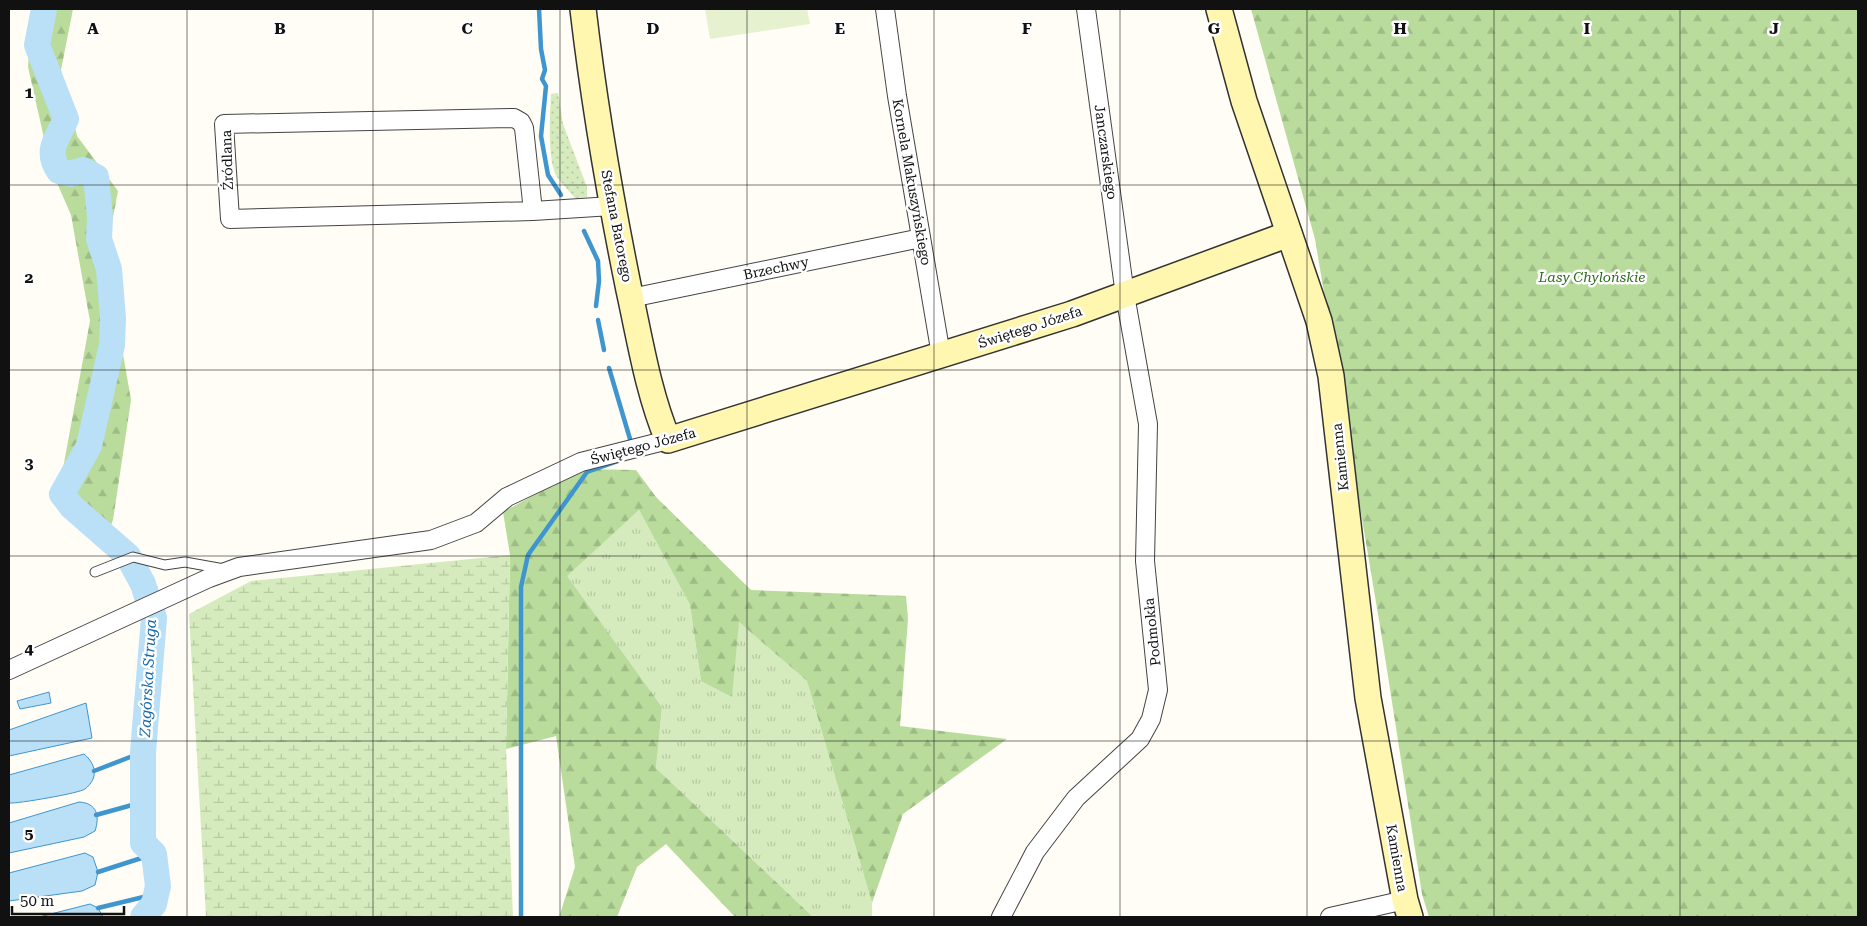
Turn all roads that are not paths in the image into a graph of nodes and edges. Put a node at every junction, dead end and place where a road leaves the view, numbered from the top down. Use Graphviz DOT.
graph roads {
  1 [pos="583,9"];
  2 [pos="885,9"];
  3 [pos="1086,9"];
  4 [pos="1219,9"];
  5 [pos="612,206"];
  6 [pos="533,210"];
  7 [pos="1289,234"];
  8 [pos="921,238"];
  9 [pos="1125,295"];
  10 [pos="631,298"];
  11 [pos="941,355"];
  12 [pos="668,440"];
  13 [pos="232,570"];
  14 [pos="95,572"];
  15 [pos="9,670"];
  16 [pos="1408,909"];
  17 [pos="1001,917"];
  18 [pos="1330,917"];
  1 -- 5 [label="street, Stefana Batorego"];
  2 -- 8 [label="street, Kornela Makuszyńskiego"];
  3 -- 9 [label="street, Janczarskiego"];
  4 -- 7 [label="street, Kamienna"];
  5 -- 6 [label="street, Źródlana"];
  5 -- 10 [label="street, Stefana Batorego"];
  6 -- 6 [label="street, Źródlana"];
  7 -- 9 [label="street, Świętego Józefa"];
  7 -- 16 [label="street, Kamienna"];
  8 -- 10 [label="street, Brzechwy"];
  8 -- 11 [label="street, Kornela Makuszyńskiego"];
  9 -- 11 [label="street, Świętego Józefa"];
  9 -- 17 [label="street, Podmokła"];
  10 -- 12 [label="street, Stefana Batorego"];
  11 -- 12 [label="street, Świętego Józefa"];
  12 -- 13 [label="street, Świętego Józefa"];
  13 -- 14 [label="lane"];
  13 -- 15 [label="street, Świętego Józefa"];
  16 -- 18 [label="street"];
}
